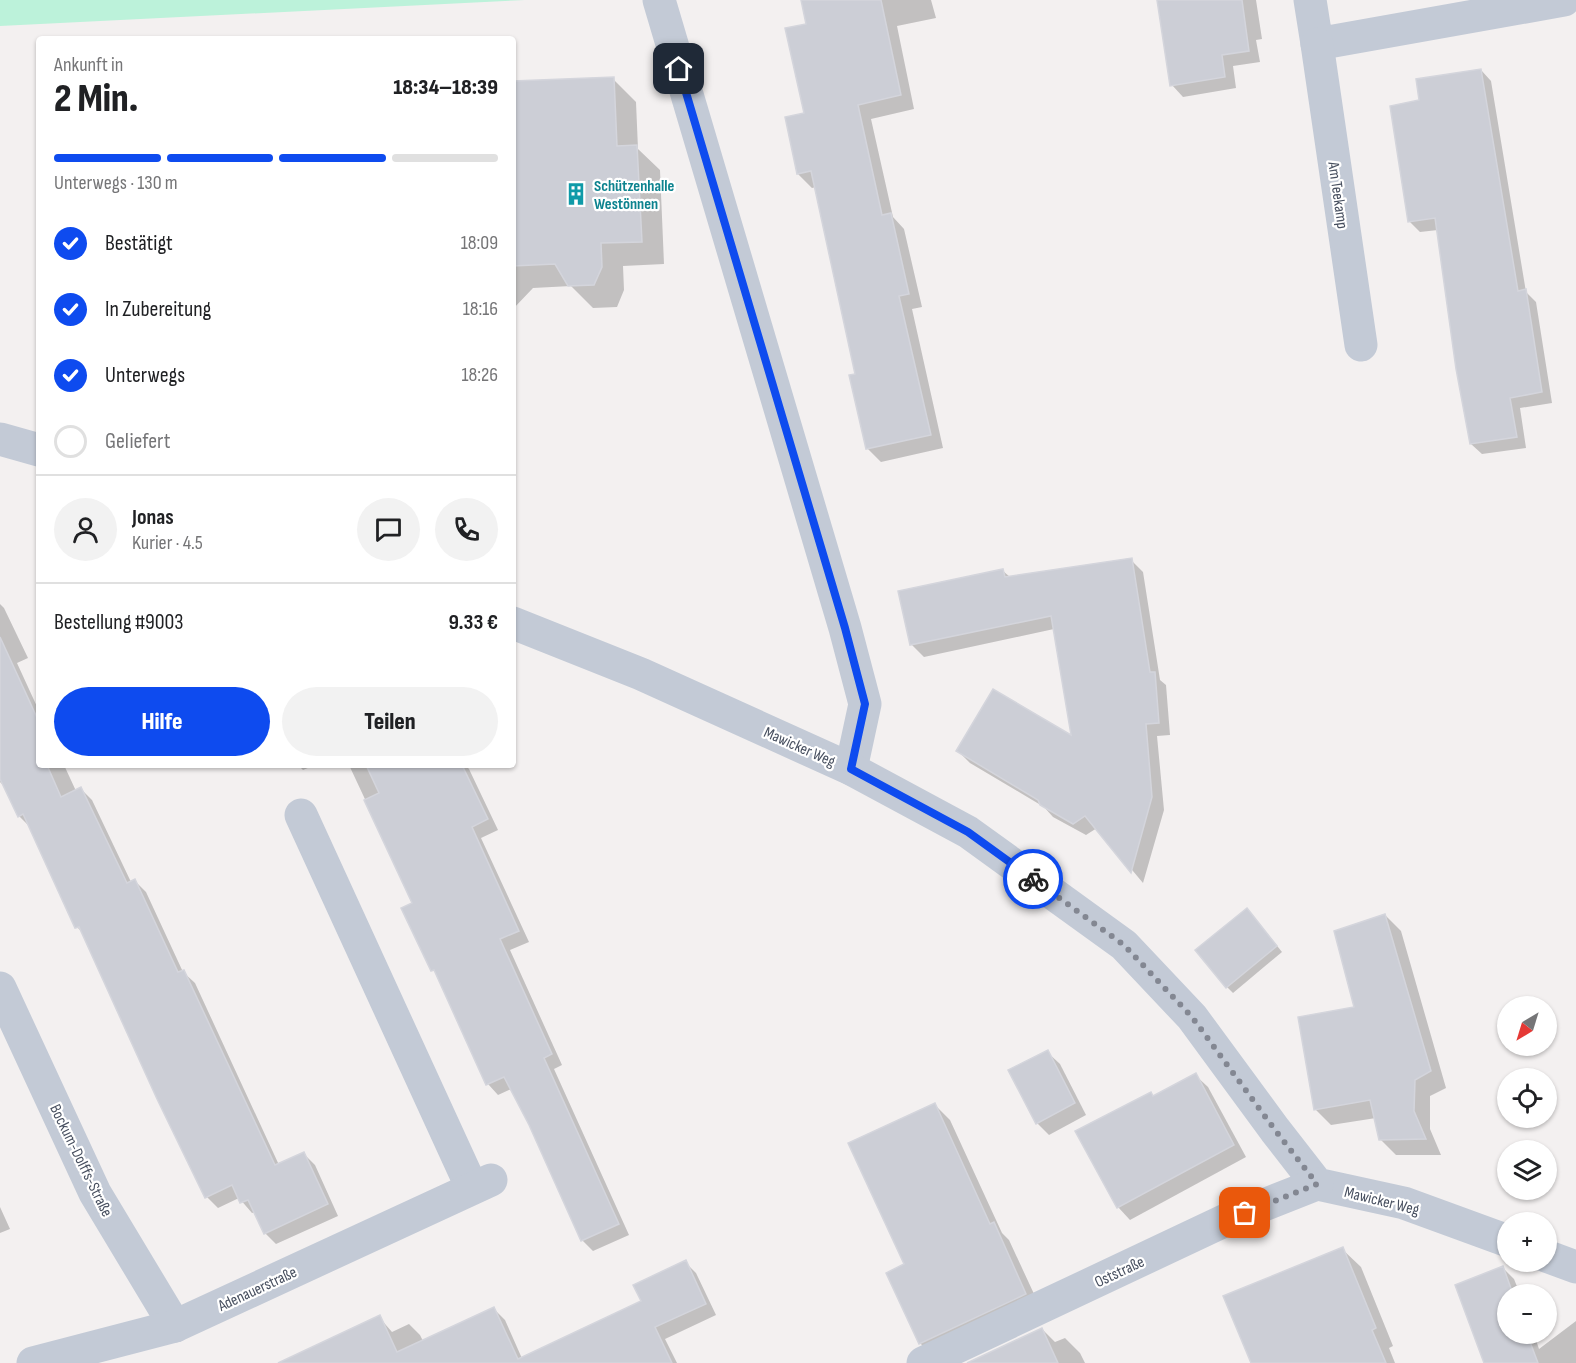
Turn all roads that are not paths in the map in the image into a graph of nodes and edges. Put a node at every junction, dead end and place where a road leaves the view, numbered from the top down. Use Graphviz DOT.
graph roads {
  1 [pos="659,0"];
  2 [pos="1310,0"];
  3 [pos="1564,0"];
  4 [pos="1317,44"];
  5 [pos="1361,345"];
  6 [pos="0,439"];
  7 [pos="36,449"];
  8 [pos="516,624"];
  9 [pos="851,769"];
  10 [pos="301,815"];
  11 [pos="0,988"];
  12 [pos="1317,1184"];
  13 [pos="1497,1237"];
  14 [pos="1557,1260"];
  15 [pos="1576,1267"];
  16 [pos="175,1326"];
  17 [pos="33,1363"];
  18 [pos="923,1363"];
  1 -- 9 [label="street"];
  2 -- 4 [label="street, Am Teekamp"];
  3 -- 4 [label="street"];
  4 -- 5 [label="street, Am Teekamp"];
  6 -- 7 [label="street"];
  8 -- 9 [label="street, Mawicker Weg"];
  9 -- 12 [label="street, Mawicker Weg"];
  10 -- 16 [label="street, Adenauerstraße"];
  11 -- 16 [label="street, Bockum-Dolffs-Straße"];
  12 -- 13 [label="street, Mawicker Weg"];
  12 -- 18 [label="street, Oststraße"];
  14 -- 15 [label="street"];
  16 -- 17 [label="street, Adenauerstraße"];
}
